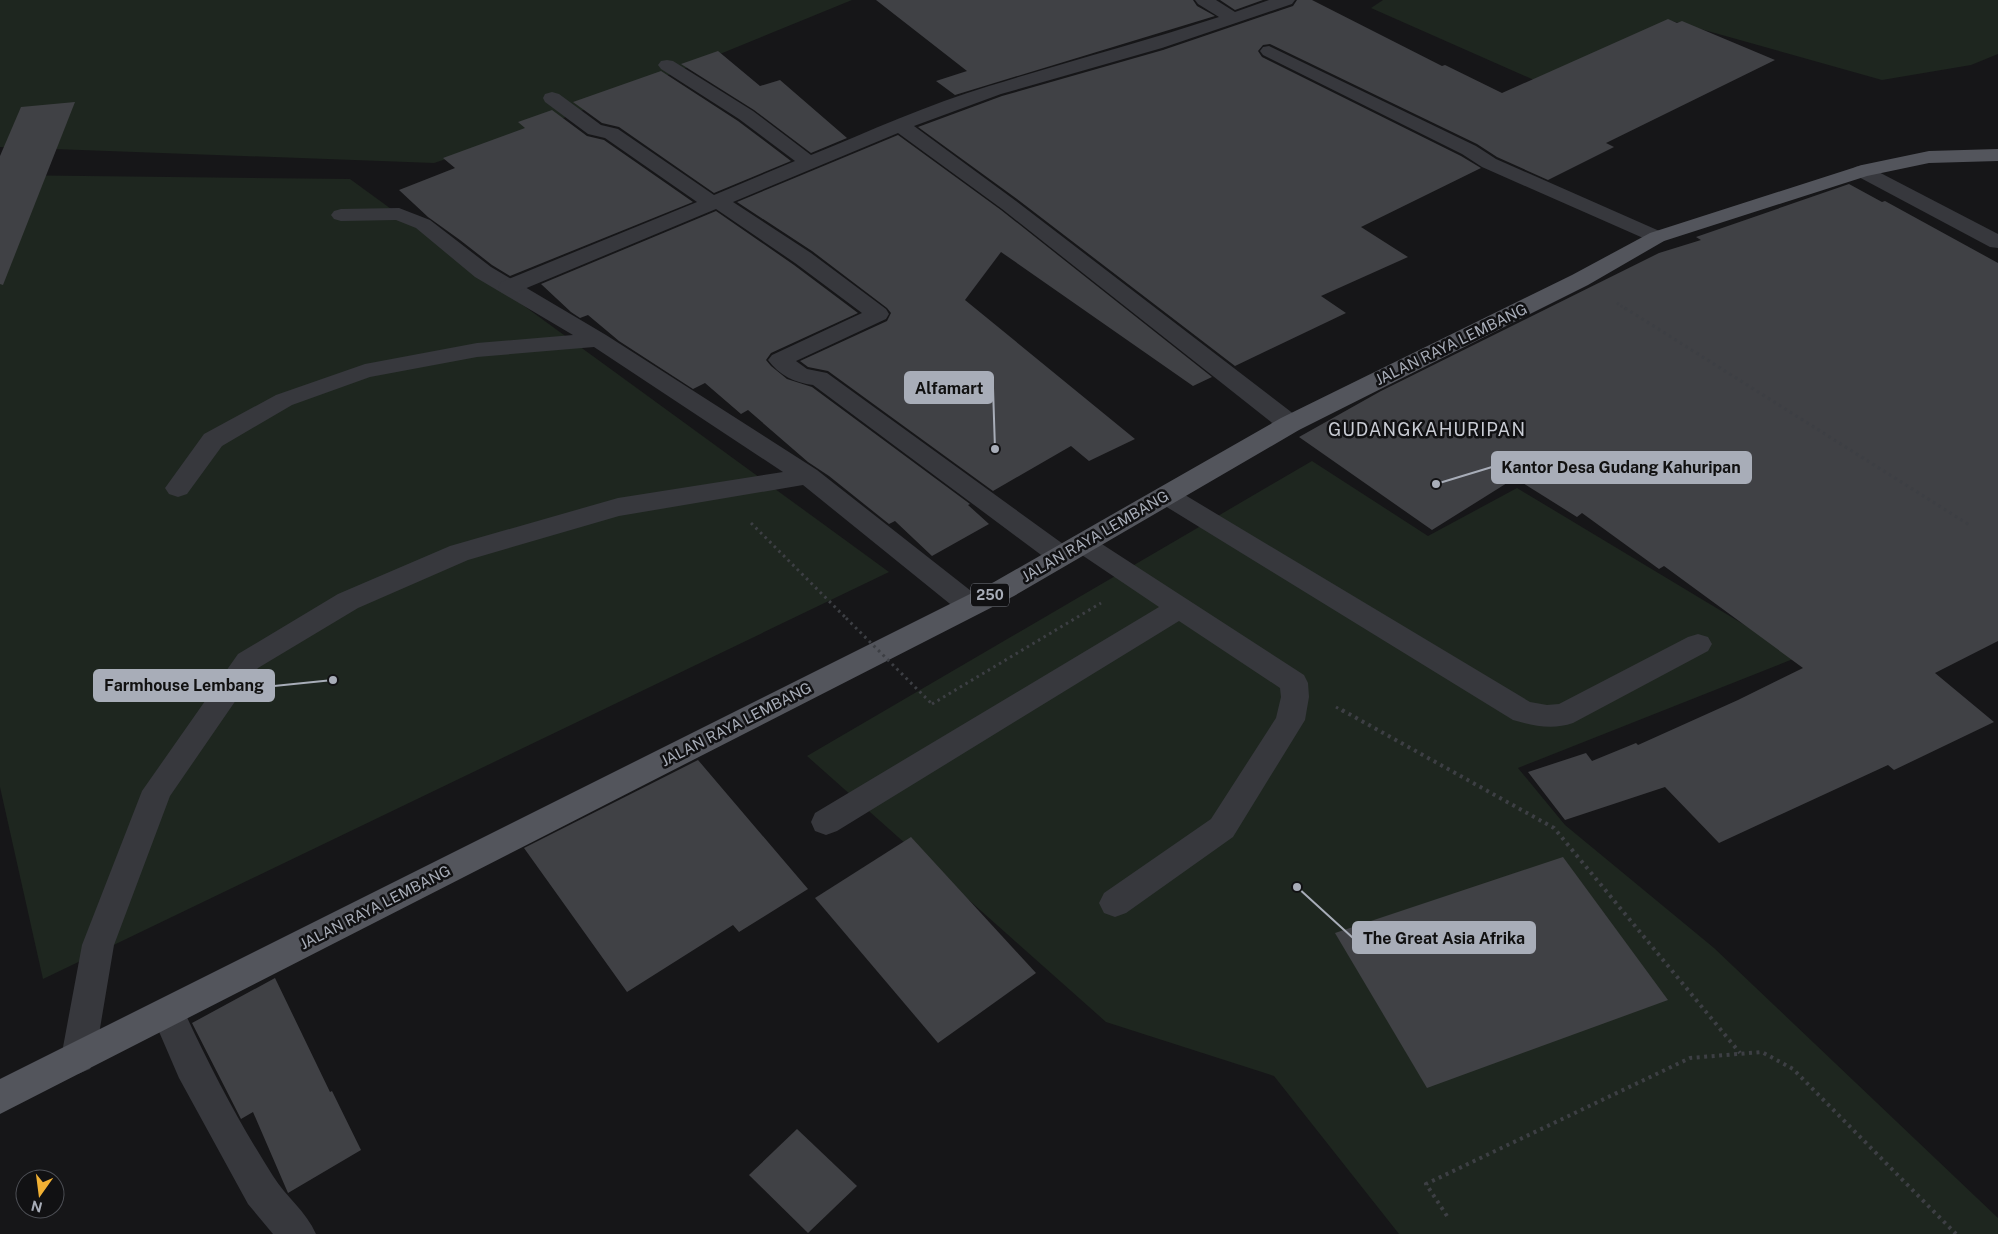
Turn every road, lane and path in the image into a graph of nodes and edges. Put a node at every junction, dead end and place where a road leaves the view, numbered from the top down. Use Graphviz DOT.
graph roads {
  1 [pos="1204,0"];
  2 [pos="1286,0"];
  3 [pos="1233,18"];
  4 [pos="1269,51"];
  5 [pos="667,66"];
  6 [pos="552,98"];
  7 [pos="900,125"];
  8 [pos="1998,155"];
  9 [pos="810,163"];
  10 [pos="1862,172"];
  11 [pos="716,202"];
  12 [pos="341,215"];
  13 [pos="1657,238"];
  14 [pos="1998,242"];
  15 [pos="1580,280"];
  16 [pos="509,287"];
  17 [pos="598,340"];
  18 [pos="1290,424"];
  19 [pos="808,476"];
  20 [pos="178,488"];
  21 [pos="719,490"];
  22 [pos="1166,495"];
  23 [pos="1971,526"];
  24 [pos="1072,550"];
  25 [pos="1139,581"];
  26 [pos="970,605"];
  27 [pos="1179,608"];
  28 [pos="1698,644"];
  29 [pos="1294,683"];
  30 [pos="826,822"];
  31 [pos="1115,903"];
  32 [pos="168,1012"];
  33 [pos="1740,1053"];
  34 [pos="78,1058"];
  35 [pos="0,1097"];
  36 [pos="1447,1216"];
  37 [pos="297,1234"];
  38 [pos="1956,1234"];
  1 -- 3 [label="street"];
  2 -- 3 [label="street"];
  3 -- 7 [label="street"];
  4 -- 13 [label="street"];
  5 -- 9 [label="street"];
  6 -- 11 [label="street"];
  7 -- 9 [label="street"];
  7 -- 18 [label="street"];
  8 -- 10 [label="main road, JALAN RAYA LEMBANG / 250"];
  9 -- 11 [label="street"];
  10 -- 13 [label="main road, JALAN RAYA LEMBANG / 250"];
  10 -- 14 [label="street"];
  11 -- 16 [label="street"];
  11 -- 24 [label="street"];
  12 -- 16 [label="street"];
  13 -- 15 [label="main road, JALAN RAYA LEMBANG / 250"];
  15 -- 18 [label="main road, JALAN RAYA LEMBANG / 250"];
  15 -- 23 [label="path"];
  16 -- 17 [label="street"];
  17 -- 19 [label="street"];
  17 -- 20 [label="street"];
  18 -- 22 [label="main road, JALAN RAYA LEMBANG / 250"];
  19 -- 21 [label="street"];
  19 -- 26 [label="street"];
  21 -- 25 [label="path, bridge"];
  21 -- 34 [label="street"];
  22 -- 24 [label="main road, JALAN RAYA LEMBANG / 250"];
  22 -- 28 [label="street"];
  24 -- 25 [label="street"];
  24 -- 26 [label="main road, JALAN RAYA LEMBANG / 250"];
  25 -- 27 [label="street"];
  26 -- 32 [label="main road, JALAN RAYA LEMBANG / 250"];
  27 -- 29 [label="street"];
  27 -- 30 [label="street"];
  29 -- 31 [label="street"];
  29 -- 33 [label="path"];
  32 -- 34 [label="main road, JALAN RAYA LEMBANG / 250"];
  32 -- 37 [label="street"];
  33 -- 36 [label="path"];
  33 -- 38 [label="path"];
  34 -- 35 [label="main road, JALAN RAYA LEMBANG / 250"];
}
